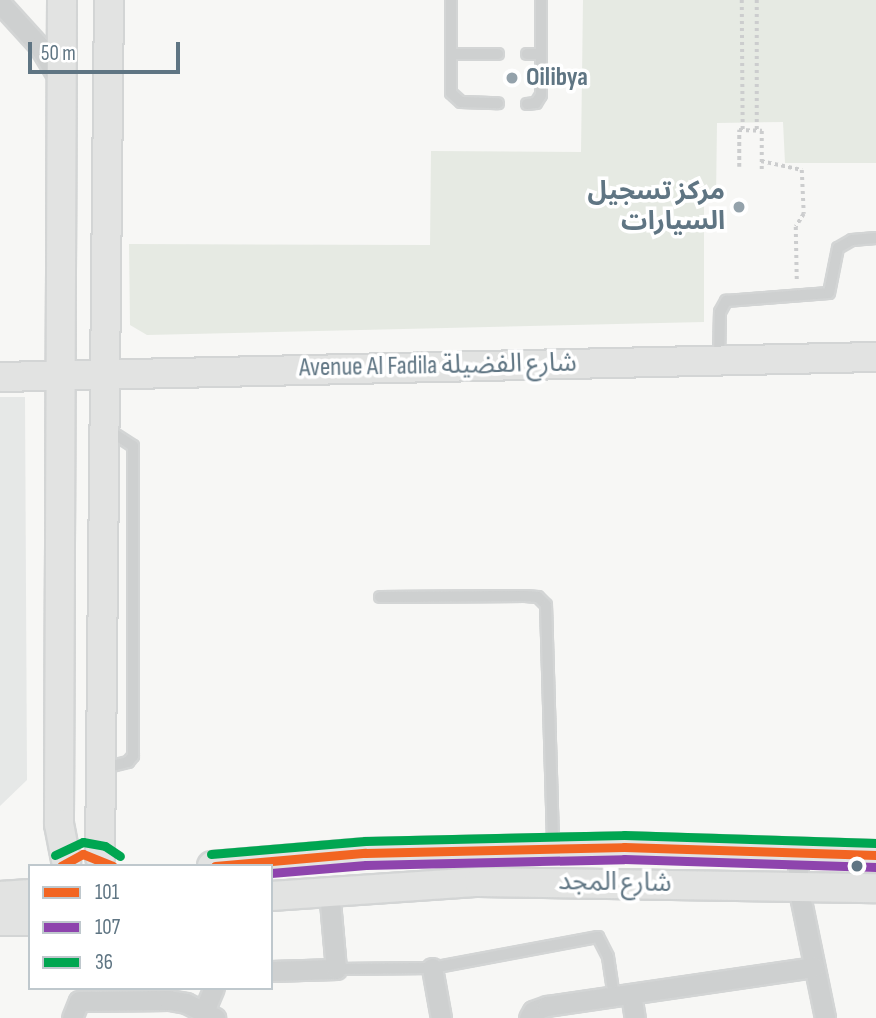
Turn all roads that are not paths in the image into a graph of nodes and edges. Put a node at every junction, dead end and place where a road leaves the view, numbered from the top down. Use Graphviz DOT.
graph roads {
  1 [pos="62,0"];
  2 [pos="109,0"];
  3 [pos="451,0"];
  4 [pos="541,0"];
  5 [pos="0,3"];
  6 [pos="451,54"];
  7 [pos="498,54"];
  8 [pos="527,54"];
  9 [pos="541,54"];
  10 [pos="64,87"];
  11 [pos="498,103"];
  12 [pos="527,104"];
  13 [pos="876,238"];
  14 [pos="876,358"];
  15 [pos="719,359"];
  16 [pos="105,374"];
  17 [pos="0,377"];
  18 [pos="63,377"];
  19 [pos="380,597"];
  20 [pos="553,849"];
  21 [pos="798,852"];
  22 [pos="876,855"];
  23 [pos="107,861"];
  24 [pos="63,863"];
  25 [pos="236,864"];
  26 [pos="798,886"];
  27 [pos="876,888"];
  28 [pos="329,891"];
  29 [pos="28,894"];
  30 [pos="0,896"];
  31 [pos="273,896"];
  32 [pos="0,921"];
  33 [pos="28,921"];
  34 [pos="814,967"];
  35 [pos="432,968"];
  36 [pos="336,969"];
  37 [pos="273,971"];
  38 [pos="214,990"];
  39 [pos="623,995"];
  40 [pos="77,1002"];
  41 [pos="128,1003"];
  42 [pos="209,1015"];
  43 [pos="441,1018"];
  44 [pos="529,1018"];
  45 [pos="635,1018"];
  46 [pos="825,1018"];
  1 -- 10 [label="street"];
  2 -- 16 [label="street"];
  3 -- 6 [label="lane"];
  4 -- 9 [label="lane"];
  5 -- 10 [label="street"];
  6 -- 7 [label="lane"];
  6 -- 11 [label="lane"];
  8 -- 9 [label="lane"];
  9 -- 12 [label="lane"];
  10 -- 18 [label="street"];
  13 -- 15 [label="lane"];
  14 -- 15 [label="street, Avenue Al Fadila شارع الفضيلة"];
  15 -- 16 [label="street, Avenue Al Fadila شارع الفضيلة"];
  16 -- 18 [label="street, Avenue Al Fadila شارع الفضيلة"];
  16 -- 23 [label="street"];
  17 -- 18 [label="street, Avenue Al Fadila شارع الفضيلة"];
  18 -- 24 [label="street"];
  19 -- 20 [label="lane"];
  20 -- 21 [label="street, شارع المجد"];
  20 -- 25 [label="street, شارع المجد"];
  21 -- 22 [label="street, شارع المجد"];
  21 -- 26 [label="street"];
  23 -- 24 [label="street"];
  26 -- 27 [label="street, شارع المجد"];
  26 -- 28 [label="street, شارع المجد"];
  26 -- 34 [label="street"];
  28 -- 31 [label="street, شارع المجد"];
  28 -- 36 [label="street"];
  29 -- 30 [label="street"];
  32 -- 33 [label="street"];
  34 -- 39 [label="street"];
  34 -- 46 [label="street"];
  35 -- 36 [label="lane"];
  35 -- 39 [label="lane"];
  35 -- 43 [label="street"];
  36 -- 37 [label="street"];
  38 -- 42 [label="street"];
  39 -- 44 [label="street"];
  39 -- 45 [label="street"];
  40 -- 41 [label="street"];
  41 -- 42 [label="street"];
}
